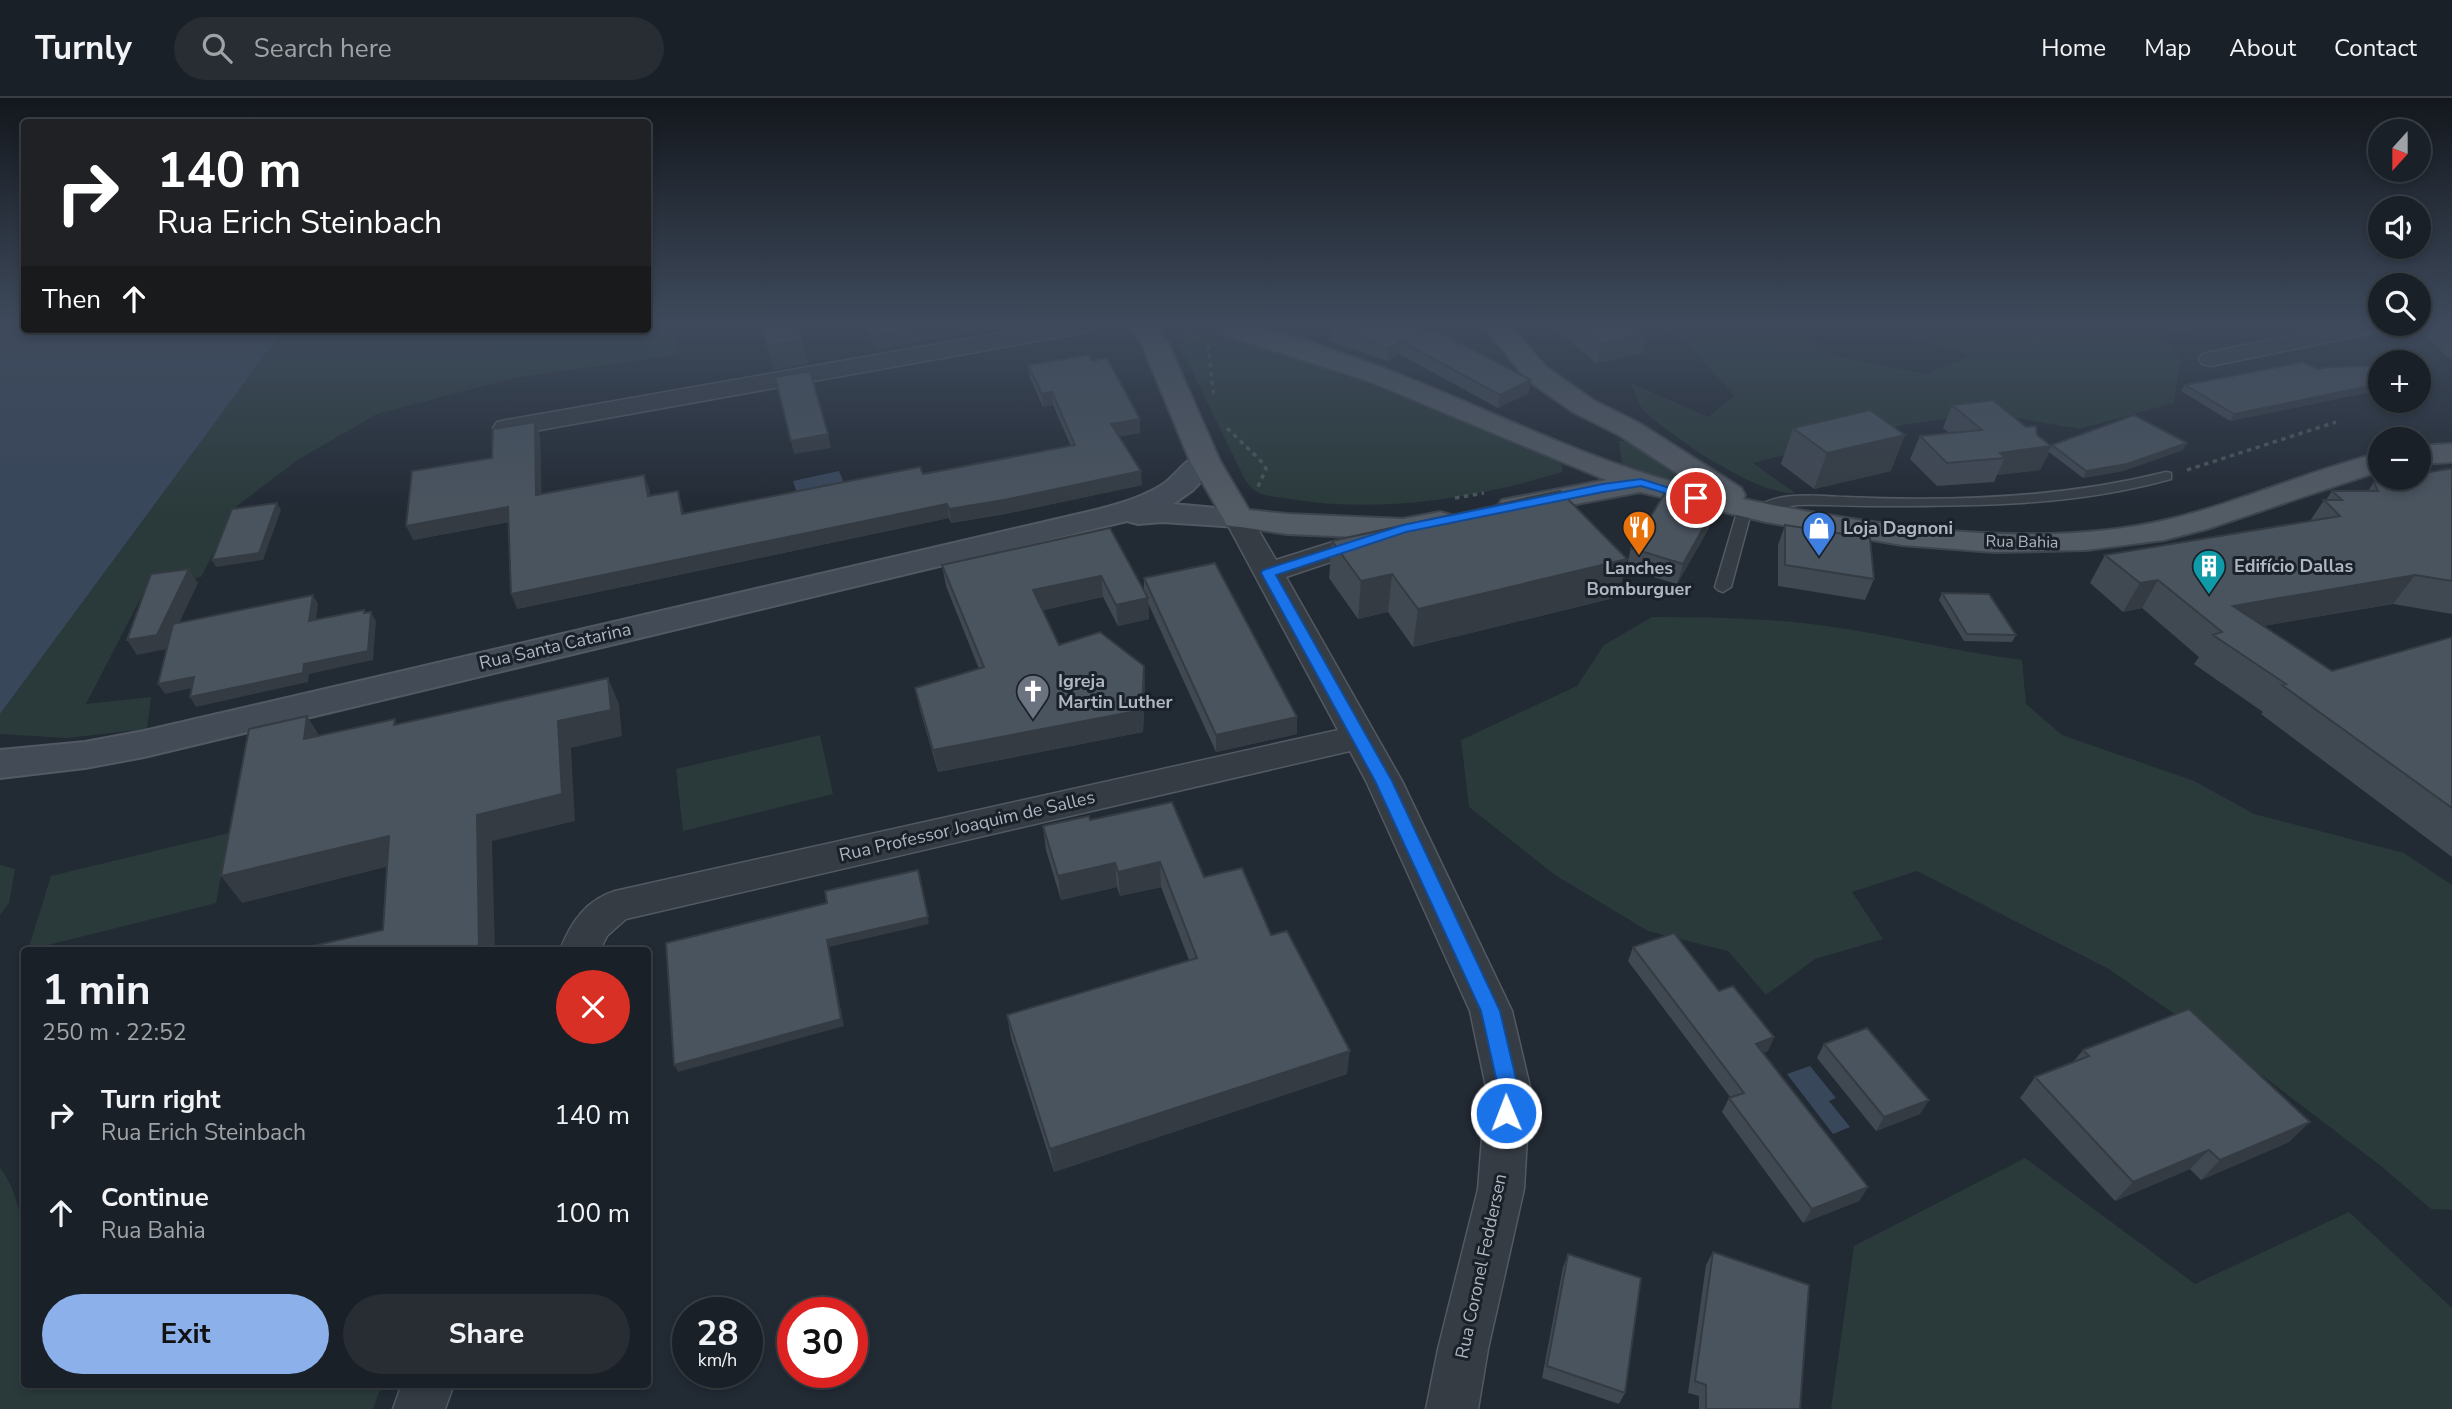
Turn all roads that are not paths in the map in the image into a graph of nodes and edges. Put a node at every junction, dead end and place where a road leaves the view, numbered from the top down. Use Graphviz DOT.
graph roads {
  1 [pos="734,387"];
  2 [pos="1174,387"];
  3 [pos="1410,387"];
  4 [pos="1556,387"];
  5 [pos="1583,407"];
  6 [pos="506,428"];
  7 [pos="2452,453"];
  8 [pos="2431,454"];
  9 [pos="1205,461"];
  10 [pos="2368,465"];
  11 [pos="1600,467"];
  12 [pos="2166,477"];
  13 [pos="1641,483"];
  14 [pos="1560,497"];
  15 [pos="1231,505"];
  16 [pos="1752,510"];
  17 [pos="1108,517"];
  18 [pos="1403,529"];
  19 [pos="1268,573"];
  20 [pos="1723,587"];
  21 [pos="1360,737"];
  22 [pos="7,764"];
  23 [pos="583,942"];
  24 [pos="427,1388"];
  25 [pos="419,1409"];
  26 [pos="1452,1409"];
  1 -- 6 [label="street"];
  2 -- 9 [label="main road, Rua Coronel Feddersen"];
  3 -- 11 [label="main road, Rua Bahia"];
  4 -- 5 [label="main road"];
  5 -- 11 [label="main road"];
  5 -- 16 [label="main road"];
  7 -- 8 [label="main road"];
  9 -- 15 [label="main road, Rua Coronel Feddersen"];
  9 -- 17 [label="main road, Rua Santa Catarina"];
  10 -- 16 [label="main road, Rua Bahia"];
  11 -- 13 [label="main road, Rua Bahia"];
  11 -- 14 [label="main road"];
  12 -- 16 [label="lane"];
  13 -- 14 [label="main road"];
  13 -- 16 [label="main road, Rua Bahia"];
  14 -- 18 [label="main road"];
  15 -- 17 [label="main road, Rua Santa Catarina"];
  15 -- 18 [label="main road"];
  15 -- 19 [label="street, Rua Coronel Feddersen"];
  16 -- 20 [label="lane"];
  17 -- 22 [label="main road, Rua Santa Catarina"];
  18 -- 19 [label="street"];
  19 -- 21 [label="street, Rua Coronel Feddersen"];
  21 -- 23 [label="street, Rua Professor Joaquim de Salles"];
  21 -- 26 [label="street, Rua Coronel Feddersen"];
  24 -- 25 [label="street"];
}
